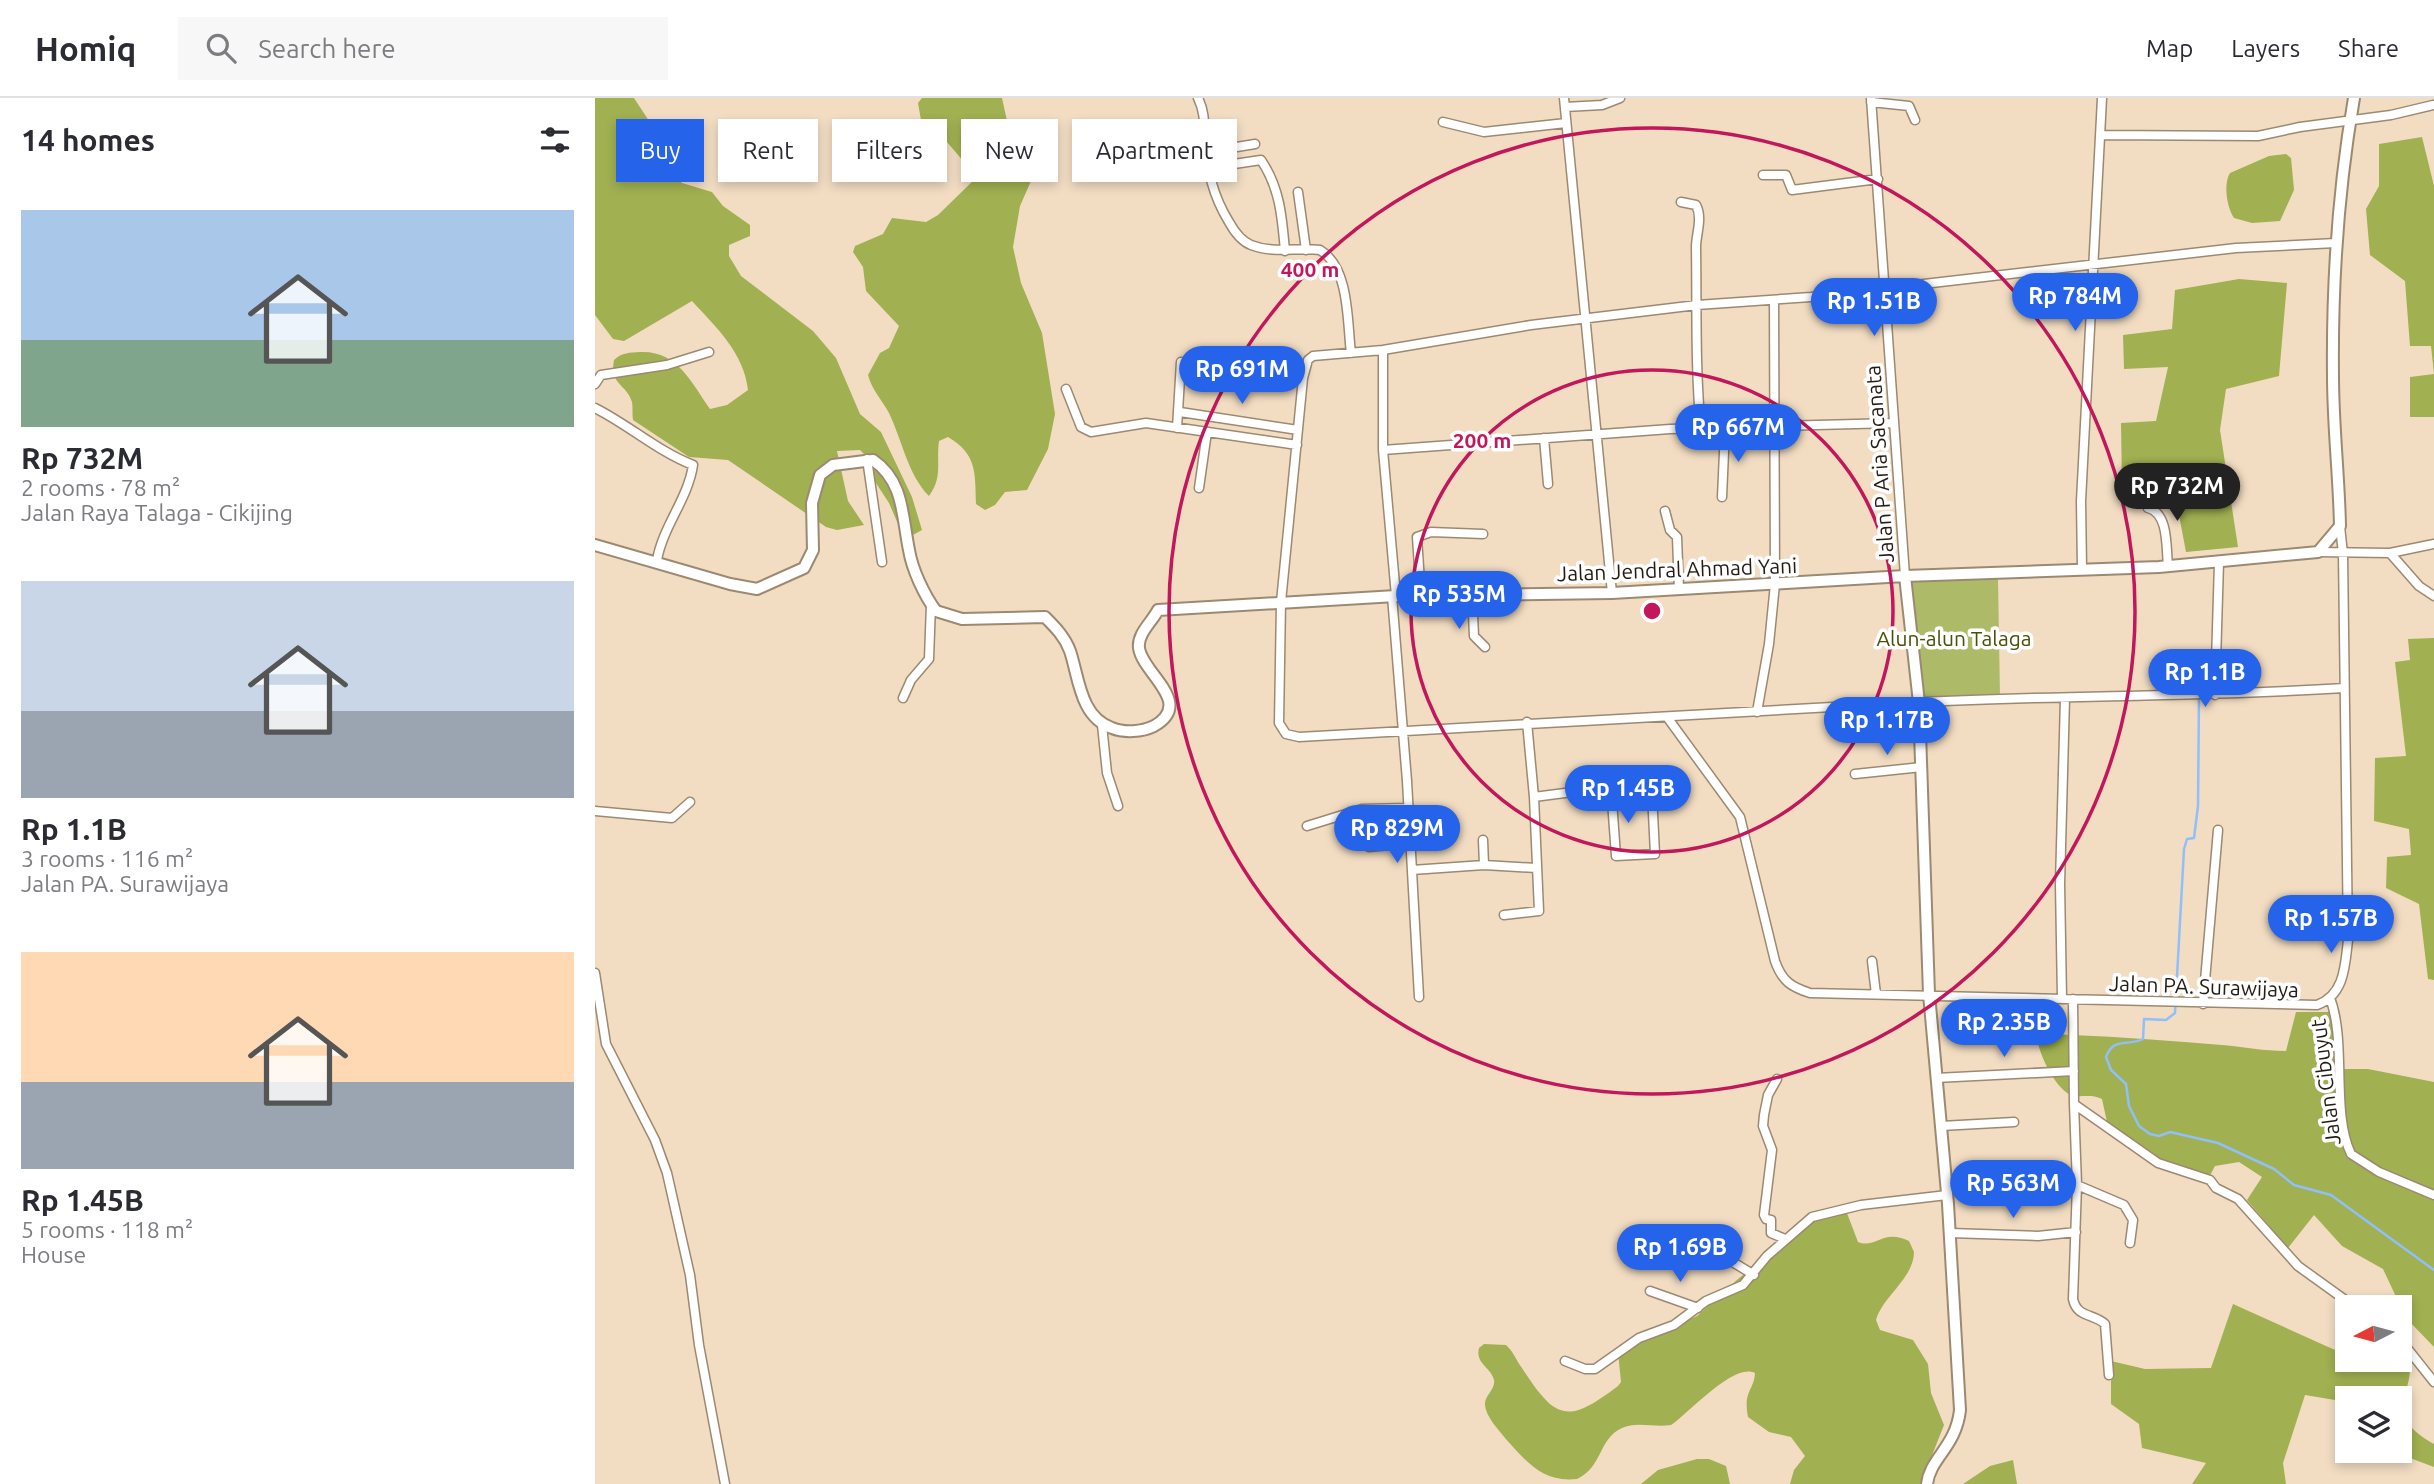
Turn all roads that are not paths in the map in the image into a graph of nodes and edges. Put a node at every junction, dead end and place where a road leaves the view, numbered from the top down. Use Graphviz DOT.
graph roads {
  1 [pos="1198,98"];
  2 [pos="1620,98"];
  3 [pos="2102,98"];
  4 [pos="2354,98"];
  5 [pos="1871,100"];
  6 [pos="1564,102"];
  7 [pos="2433,105"];
  8 [pos="1203,119"];
  9 [pos="1915,120"];
  10 [pos="2350,120"];
  11 [pos="1443,122"];
  12 [pos="1566,123"];
  13 [pos="2101,135"];
  14 [pos="1255,144"];
  15 [pos="1237,147"];
  16 [pos="1237,164"];
  17 [pos="1763,175"];
  18 [pos="1878,178"];
  19 [pos="1212,182"];
  20 [pos="1299,192"];
  21 [pos="1681,202"];
  22 [pos="2336,243"];
  23 [pos="1306,250"];
  24 [pos="1285,251"];
  25 [pos="2094,264"];
  26 [pos="1885,287"];
  27 [pos="1774,300"];
  28 [pos="1697,305"];
  29 [pos="1583,318"];
  30 [pos="1383,350"];
  31 [pos="709,352"];
  32 [pos="1351,353"];
  33 [pos="1181,362"];
  34 [pos="595,367"];
  35 [pos="601,374"];
  36 [pos="595,384"];
  37 [pos="1066,390"];
  38 [pos="595,408"];
  39 [pos="1180,412"];
  40 [pos="1894,423"];
  41 [pos="1177,428"];
  42 [pos="1773,428"];
  43 [pos="1297,430"];
  44 [pos="1701,430"];
  45 [pos="1725,430"];
  46 [pos="1207,432"];
  47 [pos="1595,435"];
  48 [pos="1544,438"];
  49 [pos="1297,445"];
  50 [pos="1383,450"];
  51 [pos="867,459"];
  52 [pos="1548,484"];
  53 [pos="1199,488"];
  54 [pos="1722,497"];
  55 [pos="2148,508"];
  56 [pos="1665,511"];
  57 [pos="2340,526"];
  58 [pos="1483,534"];
  59 [pos="2434,544"];
  60 [pos="595,545"];
  61 [pos="2318,552"];
  62 [pos="2390,553"];
  63 [pos="2343,554"];
  64 [pos="657,561"];
  65 [pos="882,562"];
  66 [pos="2219,562"];
  67 [pos="2168,566"];
  68 [pos="2082,568"];
  69 [pos="1905,576"];
  70 [pos="1776,584"];
  71 [pos="1679,590"];
  72 [pos="1472,593"];
  73 [pos="1612,593"];
  74 [pos="1394,596"];
  75 [pos="2434,596"];
  76 [pos="1421,597"];
  77 [pos="1281,602"];
  78 [pos="932,604"];
  79 [pos="1485,647"];
  80 [pos="2344,688"];
  81 [pos="2215,695"];
  82 [pos="904,698"];
  83 [pos="2065,698"];
  84 [pos="1919,702"];
  85 [pos="1756,712"];
  86 [pos="1667,717"];
  87 [pos="1527,722"];
  88 [pos="1102,725"];
  89 [pos="1402,731"];
  90 [pos="1922,767"];
  91 [pos="1855,774"];
  92 [pos="1611,787"];
  93 [pos="1534,797"];
  94 [pos="690,802"];
  95 [pos="1118,806"];
  96 [pos="1408,808"];
  97 [pos="1362,809"];
  98 [pos="595,811"];
  99 [pos="1434,825"];
  100 [pos="1307,826"];
  101 [pos="1410,827"];
  102 [pos="2218,830"];
  103 [pos="1483,839"];
  104 [pos="1410,843"];
  105 [pos="1484,865"];
  106 [pos="1537,868"];
  107 [pos="1412,870"];
  108 [pos="1504,915"];
  109 [pos="1872,961"];
  110 [pos="595,973"];
  111 [pos="1929,994"];
  112 [pos="1875,995"];
  113 [pos="1419,997"];
  114 [pos="2330,998"];
  115 [pos="2062,999"];
  116 [pos="2073,999"];
  117 [pos="2203,1004"];
  118 [pos="2074,1071"];
  119 [pos="1936,1078"];
  120 [pos="1777,1079"];
  121 [pos="2074,1104"];
  122 [pos="2014,1122"];
  123 [pos="1941,1126"];
  124 [pos="2077,1185"];
  125 [pos="1947,1195"];
  126 [pos="2434,1195"];
  127 [pos="2076,1232"];
  128 [pos="1950,1233"];
  129 [pos="1784,1239"];
  130 [pos="2130,1243"];
  131 [pos="1704,1255"];
  132 [pos="1754,1275"];
  133 [pos="1650,1291"];
  134 [pos="2338,1295"];
  135 [pos="1698,1308"];
  136 [pos="2412,1354"];
  137 [pos="1565,1361"];
  138 [pos="2109,1376"];
  139 [pos="2434,1382"];
  140 [pos="725,1484"];
  141 [pos="1927,1484"];
  1 -- 8 [label="street"];
  2 -- 6 [label="street"];
  3 -- 13 [label="street"];
  4 -- 10 [label="main road"];
  5 -- 9 [label="street"];
  5 -- 18 [label="street, Jalan P Aria Sacanata"];
  6 -- 12 [label="street"];
  7 -- 10 [label="street"];
  10 -- 13 [label="street"];
  10 -- 22 [label="main road"];
  11 -- 12 [label="street"];
  12 -- 29 [label="street"];
  13 -- 25 [label="street"];
  14 -- 15 [label="street"];
  16 -- 24 [label="street"];
  17 -- 18 [label="street"];
  18 -- 26 [label="street, Jalan P Aria Sacanata"];
  19 -- 24 [label="street"];
  20 -- 23 [label="street"];
  21 -- 28 [label="street"];
  22 -- 25 [label="street"];
  22 -- 57 [label="main road"];
  23 -- 24 [label="street"];
  23 -- 32 [label="street"];
  25 -- 26 [label="street"];
  25 -- 68 [label="street"];
  26 -- 27 [label="street"];
  26 -- 40 [label="street, Jalan P Aria Sacanata"];
  27 -- 28 [label="street"];
  27 -- 42 [label="street"];
  28 -- 29 [label="street"];
  28 -- 44 [label="street"];
  29 -- 30 [label="street"];
  29 -- 47 [label="street"];
  30 -- 32 [label="street"];
  30 -- 50 [label="street"];
  31 -- 35 [label="street"];
  32 -- 43 [label="street"];
  33 -- 39 [label="street"];
  34 -- 35 [label="street"];
  35 -- 36 [label="street"];
  37 -- 41 [label="street"];
  38 -- 64 [label="street"];
  39 -- 41 [label="street"];
  39 -- 43 [label="street"];
  40 -- 42 [label="street"];
  40 -- 69 [label="street, Jalan P Aria Sacanata"];
  41 -- 46 [label="street"];
  42 -- 45 [label="street"];
  42 -- 70 [label="street"];
  43 -- 49 [label="street"];
  44 -- 45 [label="street"];
  44 -- 47 [label="street"];
  45 -- 54 [label="street"];
  46 -- 49 [label="street"];
  46 -- 53 [label="street"];
  47 -- 48 [label="street"];
  47 -- 73 [label="street"];
  48 -- 50 [label="street"];
  48 -- 52 [label="street"];
  49 -- 77 [label="street"];
  50 -- 74 [label="street"];
  51 -- 64 [label="main road"];
  51 -- 65 [label="street"];
  51 -- 78 [label="main road"];
  55 -- 67 [label="street"];
  56 -- 71 [label="street"];
  57 -- 61 [label="main road"];
  57 -- 63 [label="street, Jalan PA. Surawijaya"];
  58 -- 76 [label="street"];
  59 -- 62 [label="street"];
  60 -- 64 [label="main road"];
  61 -- 63 [label="street"];
  61 -- 66 [label="main road, Jalan Jendral Ahmad Yani"];
  62 -- 63 [label="street"];
  62 -- 75 [label="street"];
  63 -- 80 [label="street, Jalan PA. Surawijaya"];
  66 -- 67 [label="main road, Jalan Jendral Ahmad Yani"];
  66 -- 81 [label="street"];
  67 -- 68 [label="main road, Jalan Jendral Ahmad Yani"];
  68 -- 69 [label="main road, Jalan Jendral Ahmad Yani"];
  69 -- 70 [label="main road, Jalan Jendral Ahmad Yani"];
  69 -- 84 [label="main road"];
  70 -- 71 [label="main road, Jalan Jendral Ahmad Yani"];
  70 -- 85 [label="street"];
  71 -- 73 [label="main road, Jalan Jendral Ahmad Yani"];
  72 -- 73 [label="main road, Jalan Jendral Ahmad Yani"];
  72 -- 76 [label="main road, Jalan Jendral Ahmad Yani"];
  72 -- 79 [label="street"];
  74 -- 76 [label="main road, Jalan Jendral Ahmad Yani"];
  74 -- 77 [label="main road, Jalan Jendral Ahmad Yani"];
  74 -- 89 [label="street"];
  77 -- 88 [label="main road, Jalan Jendral Ahmad Yani"];
  77 -- 89 [label="street"];
  78 -- 82 [label="street"];
  78 -- 88 [label="main road"];
  80 -- 81 [label="street"];
  80 -- 114 [label="street, Jalan PA. Surawijaya"];
  81 -- 83 [label="street"];
  83 -- 84 [label="street"];
  83 -- 115 [label="street"];
  84 -- 85 [label="street"];
  84 -- 90 [label="main road"];
  85 -- 86 [label="street"];
  86 -- 87 [label="street"];
  86 -- 112 [label="street, Jalan PA. Surawijaya"];
  87 -- 89 [label="street"];
  87 -- 93 [label="street"];
  88 -- 95 [label="street"];
  89 -- 96 [label="street"];
  90 -- 91 [label="street"];
  90 -- 111 [label="main road"];
  92 -- 92 [label="street"];
  92 -- 93 [label="street"];
  93 -- 106 [label="street"];
  94 -- 98 [label="street"];
  96 -- 97 [label="street"];
  96 -- 101 [label="street"];
  97 -- 100 [label="street"];
  97 -- 104 [label="street"];
  99 -- 101 [label="street"];
  101 -- 104 [label="street"];
  102 -- 117 [label="street"];
  103 -- 105 [label="street"];
  104 -- 107 [label="street"];
  105 -- 106 [label="street"];
  105 -- 107 [label="street"];
  106 -- 108 [label="street"];
  107 -- 113 [label="street"];
  109 -- 112 [label="street"];
  110 -- 140 [label="street"];
  111 -- 112 [label="street, Jalan PA. Surawijaya"];
  111 -- 115 [label="street, Jalan PA. Surawijaya"];
  111 -- 119 [label="main road"];
  114 -- 117 [label="street, Jalan PA. Surawijaya"];
  114 -- 126 [label="street, Jalan Cibuyut"];
  115 -- 116 [label="street, Jalan PA. Surawijaya"];
  116 -- 117 [label="street, Jalan PA. Surawijaya"];
  116 -- 118 [label="street"];
  118 -- 119 [label="street"];
  118 -- 121 [label="street"];
  119 -- 123 [label="main road"];
  120 -- 129 [label="street"];
  121 -- 124 [label="street"];
  121 -- 134 [label="street"];
  122 -- 123 [label="street"];
  123 -- 125 [label="main road"];
  124 -- 127 [label="street"];
  124 -- 130 [label="street"];
  125 -- 128 [label="main road"];
  125 -- 129 [label="street"];
  127 -- 128 [label="street"];
  127 -- 138 [label="street"];
  128 -- 141 [label="main road"];
  129 -- 132 [label="street"];
  131 -- 132 [label="street"];
  132 -- 135 [label="street"];
  133 -- 135 [label="street"];
  135 -- 137 [label="street"];
  136 -- 139 [label="street"];
}
